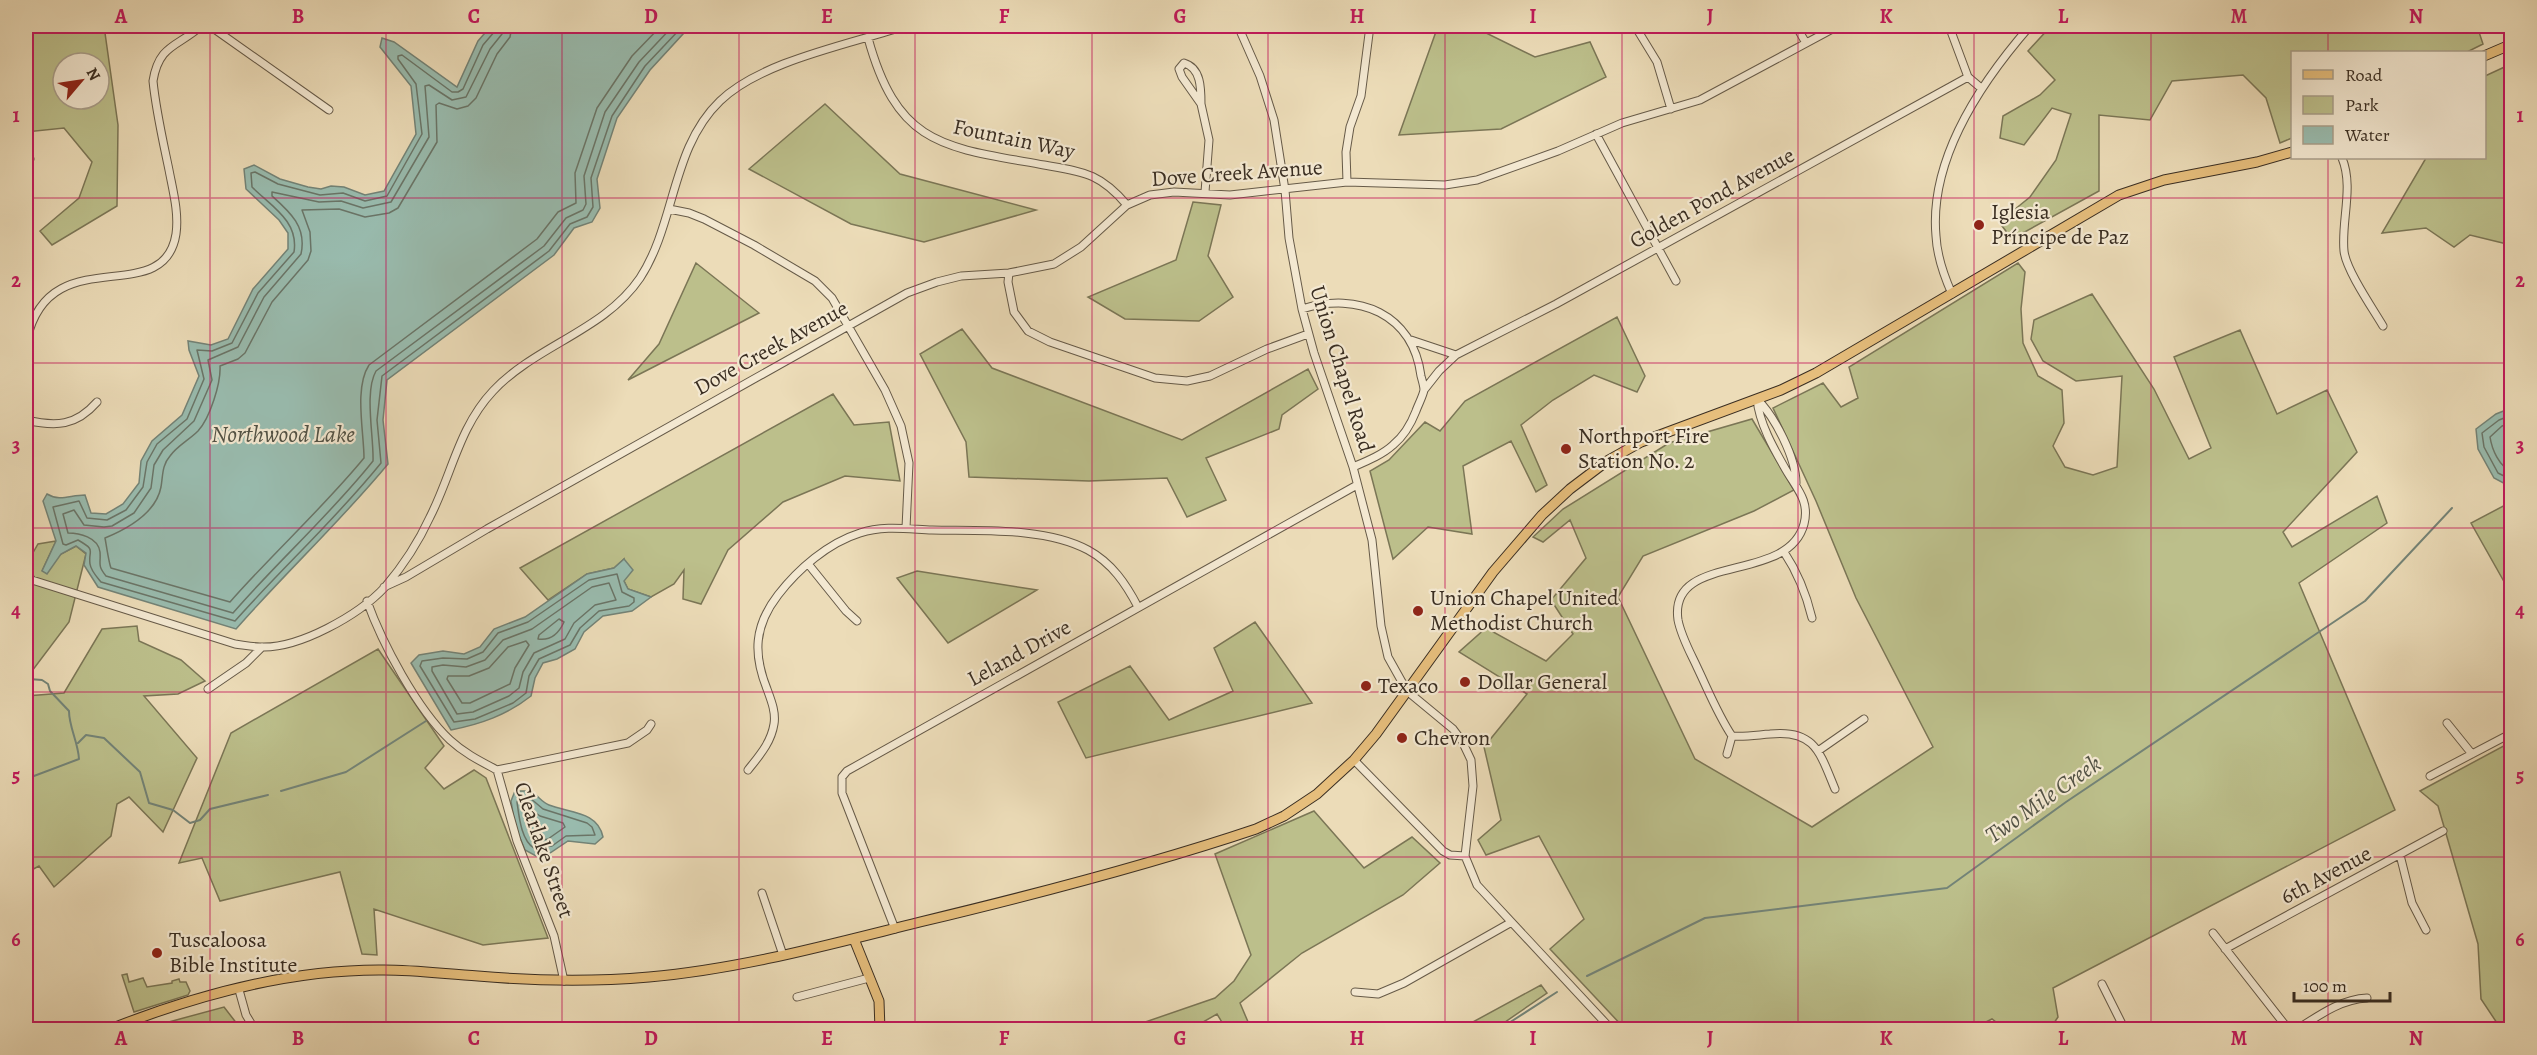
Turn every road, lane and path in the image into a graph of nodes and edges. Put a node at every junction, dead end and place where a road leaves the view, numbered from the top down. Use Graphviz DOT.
graph roads {
  1 [pos="201,26"];
  2 [pos="210,26"];
  3 [pos="905,26"];
  4 [pos="1238,26"];
  5 [pos="1370,26"];
  6 [pos="1635,26"];
  7 [pos="1796,26"];
  8 [pos="1838,26"];
  9 [pos="1949,26"];
  10 [pos="2030,26"];
  11 [pos="868,38"];
  12 [pos="1806,43"];
  13 [pos="2511,44"];
  14 [pos="2486,55"];
  15 [pos="1968,76"];
  16 [pos="1981,88"];
  17 [pos="1201,104"];
  18 [pos="1671,109"];
  19 [pos="329,110"];
  20 [pos="1596,134"];
  21 [pos="2291,152"];
  22 [pos="2342,159"];
  23 [pos="1347,182"];
  24 [pos="1285,190"];
  25 [pos="1206,192"];
  26 [pos="1128,205"];
  27 [pos="669,210"];
  28 [pos="1657,248"];
  29 [pos="1009,273"];
  30 [pos="1676,280"];
  31 [pos="1952,294"];
  32 [pos="1302,309"];
  33 [pos="848,326"];
  34 [pos="2383,326"];
  35 [pos="1308,334"];
  36 [pos="26,339"];
  37 [pos="1411,340"];
  38 [pos="1456,355"];
  39 [pos="26,357"];
  40 [pos="1424,390"];
  41 [pos="1757,399"];
  42 [pos="97,402"];
  43 [pos="26,420"];
  44 [pos="1353,467"];
  45 [pos="1358,485"];
  46 [pos="906,528"];
  47 [pos="1784,552"];
  48 [pos="809,565"];
  49 [pos="27,578"];
  50 [pos="384,587"];
  51 [pos="366,601"];
  52 [pos="1138,607"];
  53 [pos="1812,618"];
  54 [pos="857,621"];
  55 [pos="262,647"];
  56 [pos="207,689"];
  57 [pos="1407,691"];
  58 [pos="1864,720"];
  59 [pos="2447,723"];
  60 [pos="651,724"];
  61 [pos="2511,733"];
  62 [pos="1732,736"];
  63 [pos="1818,752"];
  64 [pos="1727,754"];
  65 [pos="2472,754"];
  66 [pos="1354,760"];
  67 [pos="497,770"];
  68 [pos="748,770"];
  69 [pos="2430,776"];
  70 [pos="1834,789"];
  71 [pos="2443,831"];
  72 [pos="2400,855"];
  73 [pos="1465,856"];
  74 [pos="762,893"];
  75 [pos="1510,923"];
  76 [pos="895,929"];
  77 [pos="2426,930"];
  78 [pos="2213,933"];
  79 [pos="854,939"];
  80 [pos="2225,949"];
  81 [pos="783,955"];
  82 [pos="869,978"];
  83 [pos="564,981"];
  84 [pos="2102,984"];
  85 [pos="239,990"];
  86 [pos="1355,992"];
  87 [pos="797,997"];
  88 [pos="2367,998"];
  89 [pos="108,1029"];
  90 [pos="255,1029"];
  91 [pos="880,1029"];
  92 [pos="1612,1029"];
  93 [pos="2125,1029"];
  94 [pos="2289,1029"];
  95 [pos="2296,1029"];
  1 -- 36 [label="street"];
  2 -- 19 [label="street"];
  3 -- 11 [label="street"];
  4 -- 24 [label="street, Union Chapel Road"];
  5 -- 23 [label="street"];
  6 -- 18 [label="street"];
  7 -- 12 [label="street"];
  8 -- 12 [label="street, Dove Creek Avenue"];
  9 -- 15 [label="street"];
  10 -- 16 [label="street"];
  11 -- 26 [label="street, Fountain Way"];
  11 -- 27 [label="street"];
  12 -- 18 [label="street, Dove Creek Avenue"];
  13 -- 14 [label="main road"];
  15 -- 16 [label="street"];
  15 -- 28 [label="street, Golden Pond Avenue"];
  16 -- 31 [label="street"];
  17 -- 17 [label="street"];
  17 -- 25 [label="street"];
  18 -- 20 [label="street, Dove Creek Avenue"];
  20 -- 23 [label="street, Dove Creek Avenue"];
  20 -- 28 [label="street"];
  21 -- 31 [label="main road"];
  22 -- 34 [label="street"];
  23 -- 24 [label="street, Dove Creek Avenue"];
  24 -- 25 [label="street, Dove Creek Avenue"];
  24 -- 32 [label="street, Union Chapel Road"];
  25 -- 26 [label="street, Dove Creek Avenue"];
  26 -- 29 [label="street, Dove Creek Avenue"];
  27 -- 33 [label="street"];
  27 -- 50 [label="street"];
  28 -- 30 [label="street"];
  28 -- 38 [label="street, Golden Pond Avenue"];
  29 -- 33 [label="street, Dove Creek Avenue"];
  29 -- 35 [label="street"];
  31 -- 41 [label="main road"];
  32 -- 35 [label="street, Union Chapel Road"];
  32 -- 37 [label="street"];
  33 -- 46 [label="street"];
  33 -- 50 [label="street, Dove Creek Avenue"];
  35 -- 44 [label="street, Union Chapel Road"];
  36 -- 39 [label="street"];
  37 -- 38 [label="street"];
  37 -- 40 [label="street"];
  38 -- 40 [label="street, Golden Pond Avenue"];
  40 -- 44 [label="street"];
  41 -- 47 [label="street"];
  41 -- 57 [label="main road"];
  42 -- 43 [label="street"];
  44 -- 45 [label="street, Union Chapel Road"];
  45 -- 52 [label="street, Leland Drive"];
  45 -- 57 [label="street, Union Chapel Road"];
  46 -- 48 [label="street"];
  46 -- 52 [label="street"];
  47 -- 53 [label="street"];
  47 -- 62 [label="street"];
  48 -- 54 [label="street"];
  48 -- 68 [label="street"];
  49 -- 55 [label="street"];
  50 -- 51 [label="street"];
  51 -- 55 [label="street"];
  51 -- 67 [label="street, Clearlake Street"];
  52 -- 76 [label="street, Leland Drive"];
  55 -- 56 [label="street"];
  57 -- 66 [label="main road"];
  57 -- 73 [label="street"];
  58 -- 63 [label="street"];
  59 -- 65 [label="street"];
  60 -- 67 [label="street"];
  61 -- 65 [label="street"];
  62 -- 63 [label="street"];
  62 -- 64 [label="street"];
  63 -- 70 [label="street"];
  65 -- 69 [label="street"];
  66 -- 73 [label="street"];
  66 -- 76 [label="main road"];
  67 -- 83 [label="street, Clearlake Street"];
  71 -- 72 [label="street, 6th Avenue"];
  72 -- 77 [label="street"];
  72 -- 80 [label="street, 6th Avenue"];
  73 -- 75 [label="street"];
  74 -- 81 [label="street"];
  75 -- 86 [label="street"];
  75 -- 92 [label="street"];
  76 -- 79 [label="main road"];
  78 -- 80 [label="street"];
  79 -- 81 [label="main road"];
  79 -- 82 [label="main road"];
  80 -- 94 [label="street"];
  81 -- 83 [label="main road"];
  82 -- 87 [label="street"];
  82 -- 91 [label="main road"];
  83 -- 85 [label="main road"];
  84 -- 93 [label="street"];
  85 -- 89 [label="main road"];
  85 -- 90 [label="street"];
  88 -- 95 [label="street"];
}
